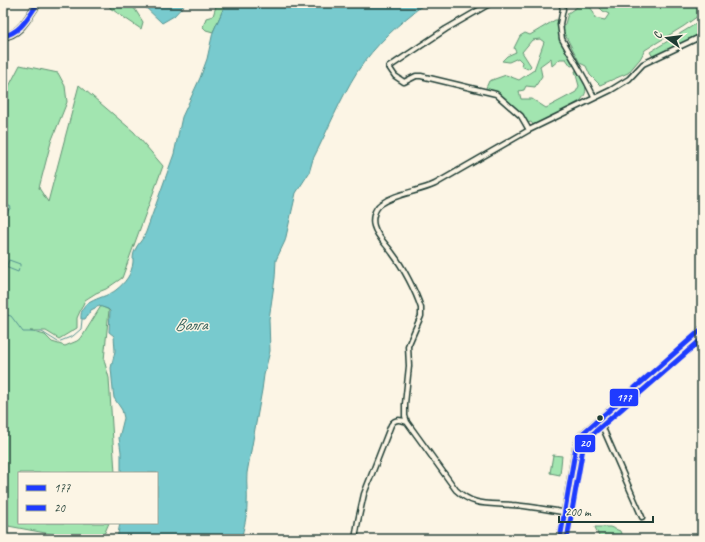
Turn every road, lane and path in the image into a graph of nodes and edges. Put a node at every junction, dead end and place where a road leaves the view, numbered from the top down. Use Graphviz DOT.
graph roads {
  1 [pos="38,3"];
  2 [pos="491,3"];
  3 [pos="561,3"];
  4 [pos="3,36"];
  5 [pos="702,36"];
  6 [pos="594,98"];
  7 [pos="529,130"];
  8 [pos="702,329"];
  9 [pos="702,336"];
  10 [pos="600,420"];
  11 [pos="407,422"];
  12 [pos="566,513"];
  13 [pos="642,517"];
  14 [pos="355,539"];
  15 [pos="560,539"];
  16 [pos="564,539"];
  1 -- 4 [label="main road"];
  2 -- 7 [label="street"];
  3 -- 6 [label="street"];
  5 -- 6 [label="street"];
  6 -- 7 [label="street"];
  7 -- 11 [label="street"];
  8 -- 10 [label="street"];
  9 -- 10 [label="street"];
  10 -- 12 [label="street"];
  10 -- 13 [label="street"];
  11 -- 12 [label="street"];
  11 -- 14 [label="street"];
  12 -- 15 [label="street"];
  12 -- 16 [label="street"];
}
